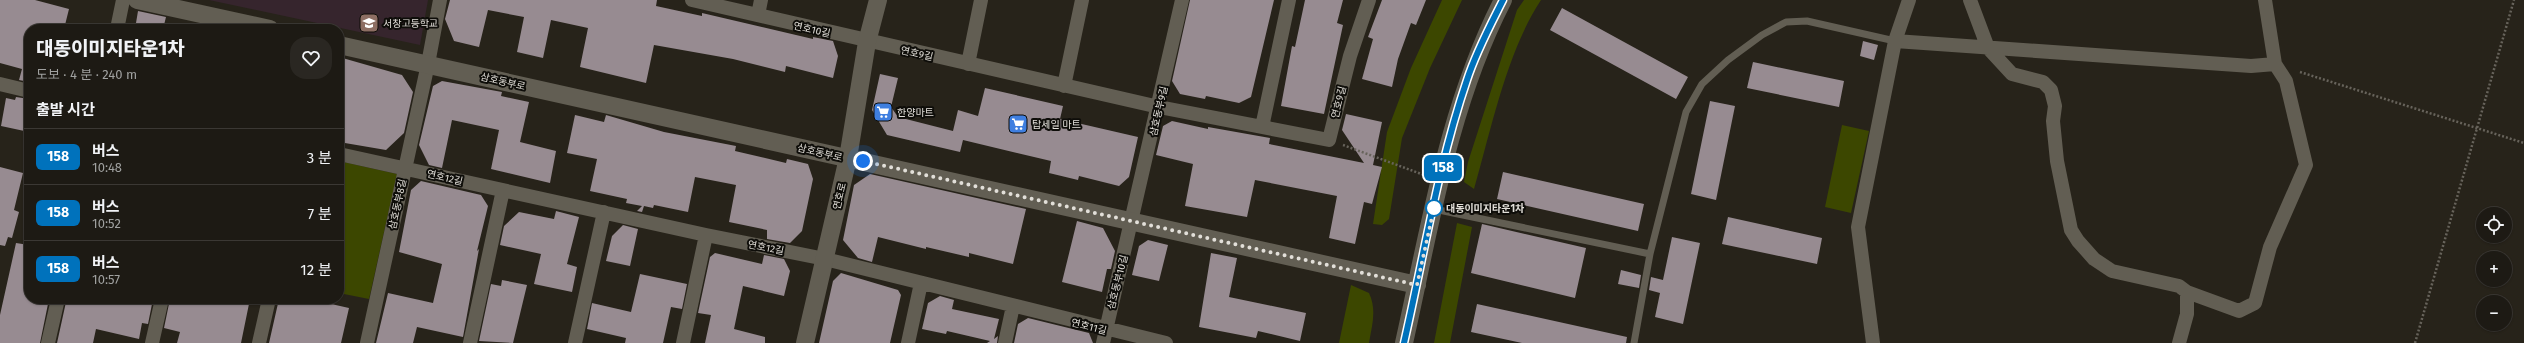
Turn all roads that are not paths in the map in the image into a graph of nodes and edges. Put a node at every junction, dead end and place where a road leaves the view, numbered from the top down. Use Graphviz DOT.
graph roads {
  1 [pos="123,0"];
  2 [pos="137,0"];
  3 [pos="440,0"];
  4 [pos="692,0"];
  5 [pos="761,0"];
  6 [pos="878,0"];
  7 [pos="981,0"];
  8 [pos="1082,0"];
  9 [pos="1182,0"];
  10 [pos="1289,0"];
  11 [pos="1369,0"];
  12 [pos="1503,0"];
  13 [pos="1909,0"];
  14 [pos="1970,0"];
  15 [pos="2265,0"];
  16 [pos="758,16"];
  17 [pos="118,24"];
  18 [pos="247,24"];
  19 [pos="1895,41"];
  20 [pos="867,42"];
  21 [pos="344,45"];
  22 [pos="1988,48"];
  23 [pos="428,64"];
  24 [pos="968,64"];
  25 [pos="2275,64"];
  26 [pos="0,86"];
  27 [pos="1064,86"];
  28 [pos="24,90"];
  29 [pos="1159,107"];
  30 [pos="1262,127"];
  31 [pos="344,155"];
  32 [pos="848,158"];
  33 [pos="404,168"];
  34 [pos="503,190"];
  35 [pos="1434,209"];
  36 [pos="604,212"];
  37 [pos="1132,221"];
  38 [pos="706,235"];
  39 [pos="1650,254"];
  40 [pos="825,259"];
  41 [pos="921,283"];
  42 [pos="1417,285"];
  43 [pos="2187,292"];
  44 [pos="57,304"];
  45 [pos="161,304"];
  46 [pos="268,304"];
  47 [pos="1012,306"];
  48 [pos="1104,336"];
  49 [pos="48,343"];
  50 [pos="152,343"];
  51 [pos="259,343"];
  52 [pos="367,343"];
  53 [pos="470,343"];
  54 [pos="575,343"];
  55 [pos="683,343"];
  56 [pos="806,343"];
  57 [pos="908,343"];
  58 [pos="1005,343"];
  59 [pos="1166,343"];
  60 [pos="1404,343"];
  61 [pos="1634,343"];
  62 [pos="1873,343"];
  63 [pos="2179,343"];
  1 -- 17 [label="street"];
  2 -- 18 [label="street"];
  3 -- 23 [label="street, 삼호동부8길"];
  4 -- 16 [label="street, 연호10길"];
  5 -- 16 [label="street"];
  6 -- 20 [label="street, 연호로"];
  7 -- 24 [label="street"];
  8 -- 27 [label="street"];
  9 -- 29 [label="street, 삼호동부9길"];
  10 -- 30 [label="street"];
  11 -- 30 [label="street, 연호9길"];
  12 -- 35 [label="street"];
  13 -- 19 [label="street"];
  14 -- 22 [label="street"];
  15 -- 25 [label="street"];
  16 -- 20 [label="street, 연호10길"];
  19 -- 22 [label="street"];
  19 -- 39 [label="lane"];
  19 -- 62 [label="street"];
  20 -- 24 [label="street, 연호9길"];
  20 -- 32 [label="street, 연호로"];
  21 -- 23 [label="street, 삼호동부로"];
  22 -- 25 [label="street"];
  22 -- 43 [label="street"];
  23 -- 32 [label="street, 삼호동부로"];
  23 -- 33 [label="street, 삼호동부8길"];
  24 -- 27 [label="street, 연호9길"];
  25 -- 43 [label="street"];
  26 -- 28 [label="street"];
  27 -- 29 [label="street, 연호9길"];
  29 -- 30 [label="street, 연호9길"];
  29 -- 37 [label="street, 삼호동부9길"];
  31 -- 33 [label="street, 연호12길"];
  32 -- 37 [label="street, 삼호동부로"];
  32 -- 40 [label="street, 연호로"];
  33 -- 34 [label="street, 연호12길"];
  33 -- 52 [label="street, 삼호동부8길"];
  34 -- 36 [label="street, 연호12길"];
  34 -- 53 [label="street"];
  35 -- 39 [label="lane"];
  35 -- 42 [label="street"];
  36 -- 38 [label="street, 연호12길"];
  36 -- 54 [label="street"];
  37 -- 42 [label="street, 삼호동부로"];
  37 -- 48 [label="street, 삼호동부10길"];
  38 -- 40 [label="street, 연호12길"];
  38 -- 55 [label="street"];
  39 -- 61 [label="lane"];
  40 -- 41 [label="street, 연호11길"];
  40 -- 56 [label="street, 연호로"];
  41 -- 47 [label="street, 연호11길"];
  41 -- 57 [label="street"];
  42 -- 60 [label="street"];
  43 -- 63 [label="street"];
  44 -- 49 [label="street"];
  45 -- 50 [label="street"];
  46 -- 51 [label="street"];
  47 -- 48 [label="street, 연호11길"];
  47 -- 58 [label="street"];
  48 -- 59 [label="street, 연호11길"];
}
